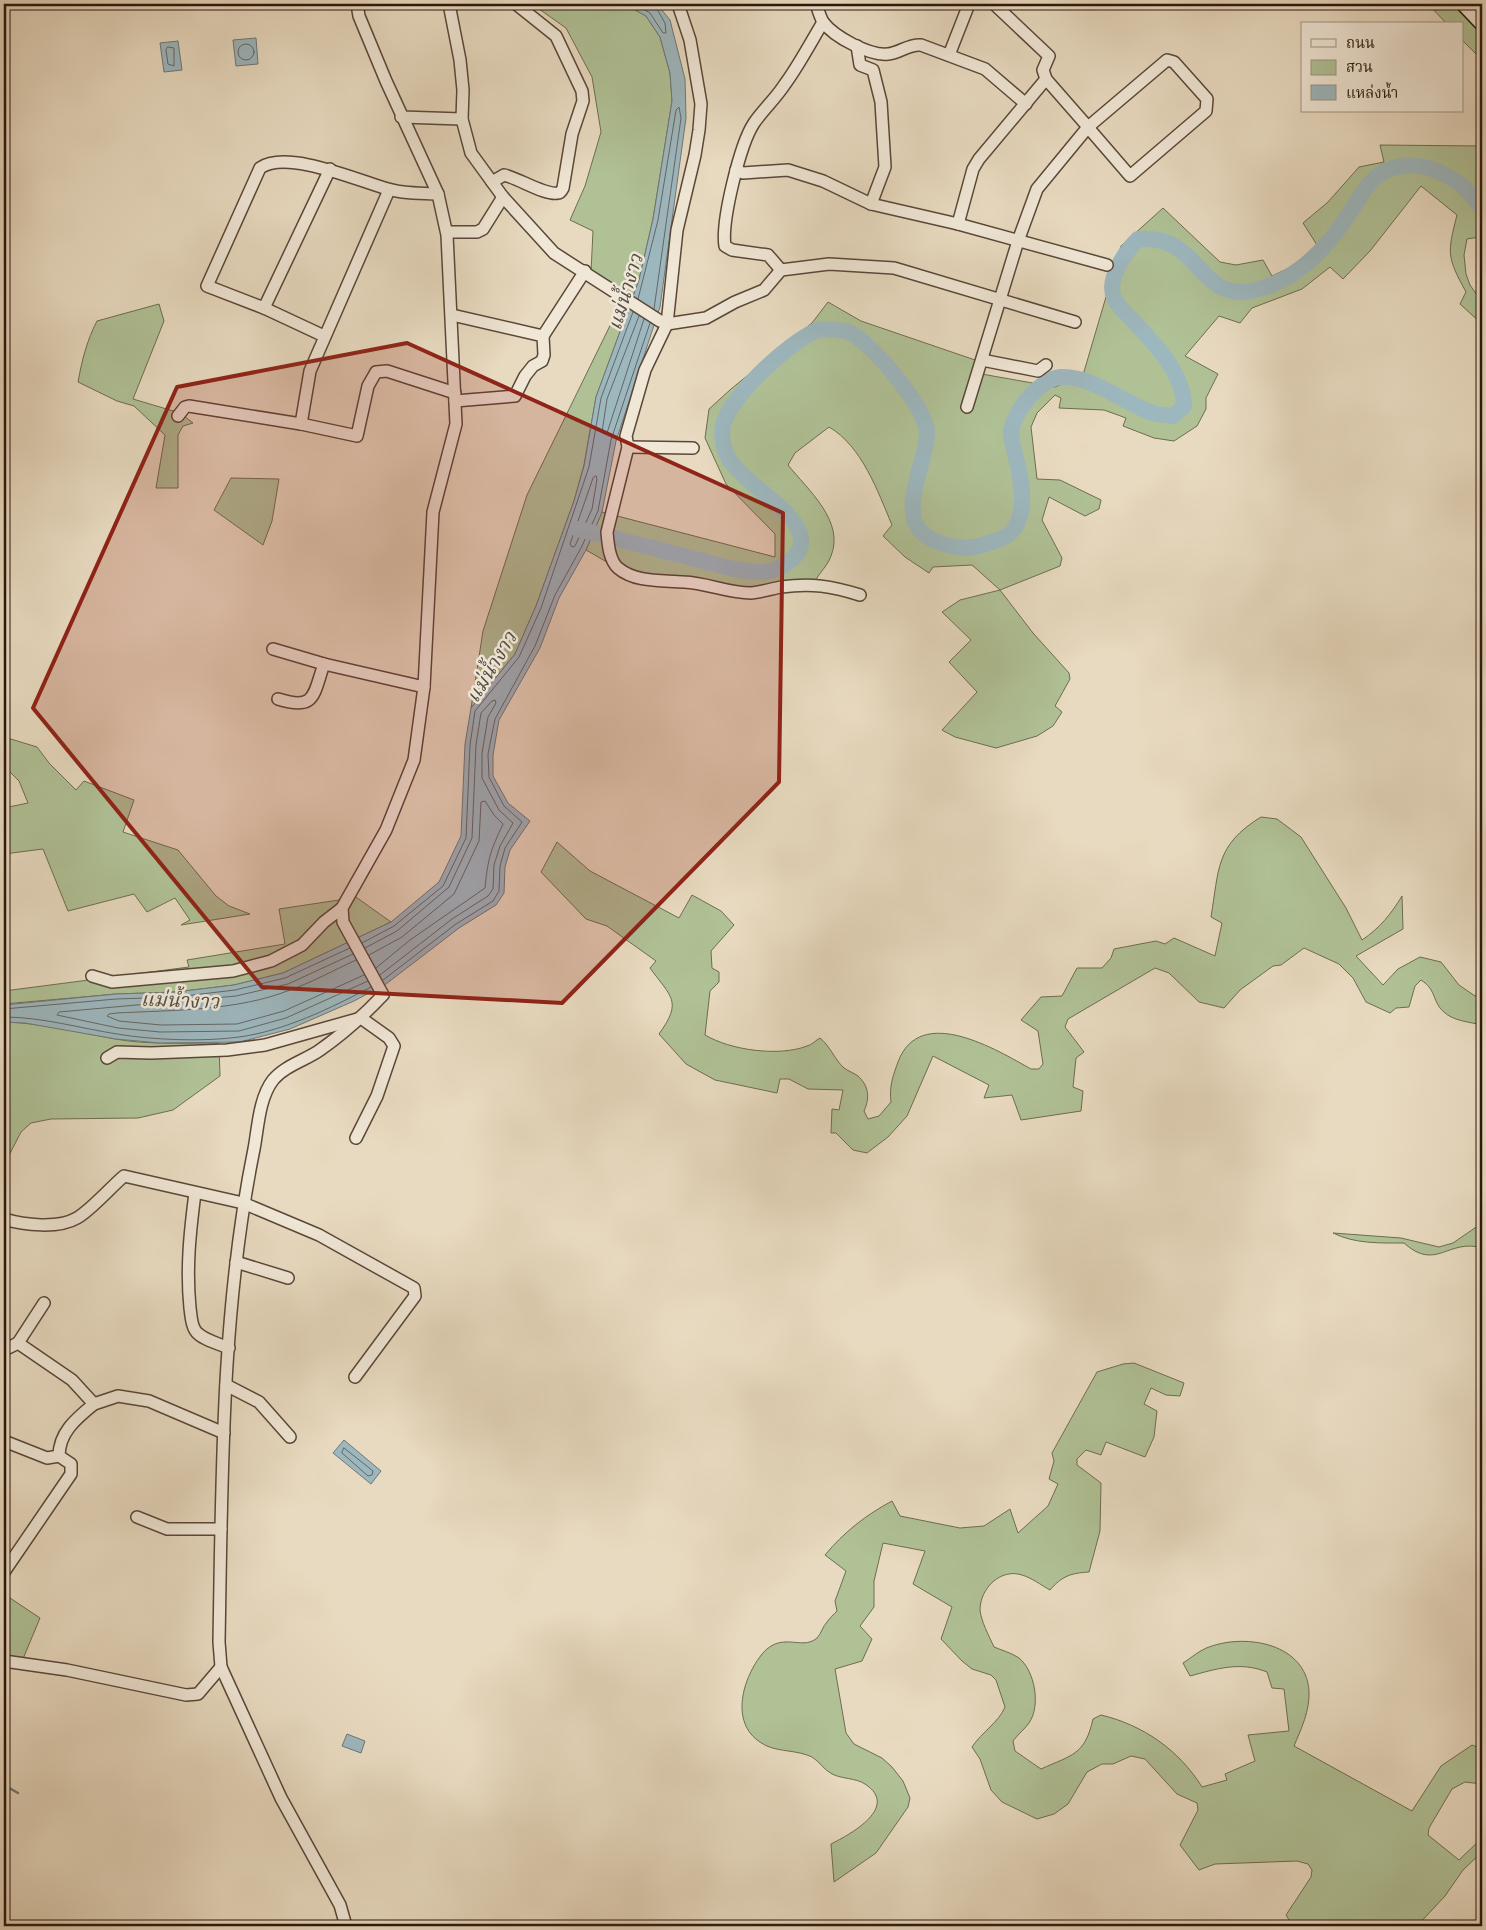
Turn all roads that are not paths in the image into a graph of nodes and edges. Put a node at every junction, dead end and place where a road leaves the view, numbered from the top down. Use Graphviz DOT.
graph roads {
  1 [pos="357,4"];
  2 [pos="449,4"];
  3 [pos="516,4"];
  4 [pos="678,4"];
  5 [pos="816,4"];
  6 [pos="969,4"];
  7 [pos="994,4"];
  8 [pos="1465,4"];
  9 [pos="823,22"];
  10 [pos="1482,22"];
  11 [pos="857,46"];
  12 [pos="949,55"];
  13 [pos="1046,79"];
  14 [pos="1026,104"];
  15 [pos="401,117"];
  16 [pos="462,119"];
  17 [pos="1088,128"];
  18 [pos="330,169"];
  19 [pos="736,170"];
  20 [pos="492,182"];
  21 [pos="389,190"];
  22 [pos="438,194"];
  23 [pos="503,197"];
  24 [pos="870,204"];
  25 [pos="958,224"];
  26 [pos="446,232"];
  27 [pos="1018,241"];
  28 [pos="1106,265"];
  29 [pos="781,270"];
  30 [pos="585,271"];
  31 [pos="1001,299"];
  32 [pos="264,308"];
  33 [pos="452,315"];
  34 [pos="663,322"];
  35 [pos="1075,322"];
  36 [pos="324,336"];
  37 [pos="543,336"];
  38 [pos="982,360"];
  39 [pos="1046,365"];
  40 [pos="455,397"];
  41 [pos="968,407"];
  42 [pos="178,416"];
  43 [pos="302,424"];
  44 [pos="628,447"];
  45 [pos="693,448"];
  46 [pos="860,595"];
  47 [pos="273,649"];
  48 [pos="324,664"];
  49 [pos="424,687"];
  50 [pos="278,699"];
  51 [pos="342,908"];
  52 [pos="92,976"];
  53 [pos="361,1018"];
  54 [pos="107,1058"];
  55 [pos="356,1138"];
  56 [pos="195,1192"];
  57 [pos="243,1203"];
  58 [pos="4,1219"];
  59 [pos="236,1262"];
  60 [pos="288,1278"];
  61 [pos="44,1303"];
  62 [pos="18,1344"];
  63 [pos="228,1348"];
  64 [pos="4,1350"];
  65 [pos="355,1377"];
  66 [pos="226,1385"];
  67 [pos="94,1404"];
  68 [pos="224,1433"];
  69 [pos="290,1437"];
  70 [pos="4,1441"];
  71 [pos="59,1456"];
  72 [pos="137,1517"];
  73 [pos="221,1529"];
  74 [pos="4,1572"];
  75 [pos="4,1661"];
  76 [pos="221,1666"];
  77 [pos="346,1926"];
  1 -- 15 [label="street"];
  2 -- 16 [label="street"];
  3 -- 20 [label="street"];
  4 -- 34 [label="street"];
  5 -- 9 [label="street"];
  6 -- 12 [label="street"];
  7 -- 13 [label="street"];
  8 -- 10 [label="main road"];
  9 -- 11 [label="street"];
  9 -- 19 [label="street"];
  11 -- 12 [label="street"];
  11 -- 24 [label="street"];
  12 -- 14 [label="street"];
  13 -- 14 [label="street"];
  13 -- 17 [label="street"];
  14 -- 25 [label="street"];
  15 -- 16 [label="street"];
  15 -- 22 [label="street"];
  16 -- 20 [label="street"];
  17 -- 17 [label="street"];
  17 -- 27 [label="street"];
  18 -- 21 [label="street"];
  18 -- 32 [label="street"];
  18 -- 32 [label="street"];
  19 -- 24 [label="street"];
  19 -- 29 [label="street"];
  20 -- 23 [label="street"];
  21 -- 22 [label="street"];
  21 -- 36 [label="street"];
  22 -- 26 [label="street"];
  23 -- 26 [label="street"];
  23 -- 30 [label="street"];
  24 -- 25 [label="street"];
  25 -- 27 [label="street"];
  26 -- 33 [label="street"];
  27 -- 28 [label="street"];
  27 -- 31 [label="street"];
  29 -- 31 [label="street"];
  29 -- 34 [label="street"];
  30 -- 34 [label="street"];
  30 -- 37 [label="street"];
  31 -- 35 [label="street"];
  31 -- 38 [label="street"];
  32 -- 36 [label="street"];
  33 -- 37 [label="street"];
  33 -- 40 [label="street"];
  34 -- 44 [label="street"];
  36 -- 43 [label="street"];
  37 -- 40 [label="street"];
  38 -- 39 [label="street"];
  38 -- 41 [label="street"];
  40 -- 43 [label="street"];
  40 -- 49 [label="street"];
  42 -- 43 [label="street"];
  44 -- 45 [label="street"];
  44 -- 46 [label="street"];
  47 -- 48 [label="street"];
  48 -- 49 [label="street"];
  48 -- 50 [label="street"];
  49 -- 51 [label="street"];
  51 -- 52 [label="street"];
  51 -- 53 [label="street"];
  53 -- 54 [label="street"];
  53 -- 55 [label="street"];
  53 -- 57 [label="street"];
  56 -- 57 [label="street"];
  56 -- 58 [label="street"];
  56 -- 63 [label="street"];
  57 -- 59 [label="street"];
  57 -- 65 [label="street"];
  59 -- 60 [label="street"];
  59 -- 63 [label="street"];
  61 -- 62 [label="street"];
  62 -- 64 [label="street"];
  62 -- 67 [label="street"];
  63 -- 66 [label="street"];
  66 -- 68 [label="street"];
  66 -- 69 [label="street"];
  67 -- 68 [label="street"];
  67 -- 71 [label="street"];
  68 -- 73 [label="street"];
  70 -- 71 [label="street"];
  71 -- 74 [label="street"];
  72 -- 73 [label="street"];
  73 -- 76 [label="street"];
  75 -- 76 [label="street"];
  76 -- 77 [label="street"];
}
